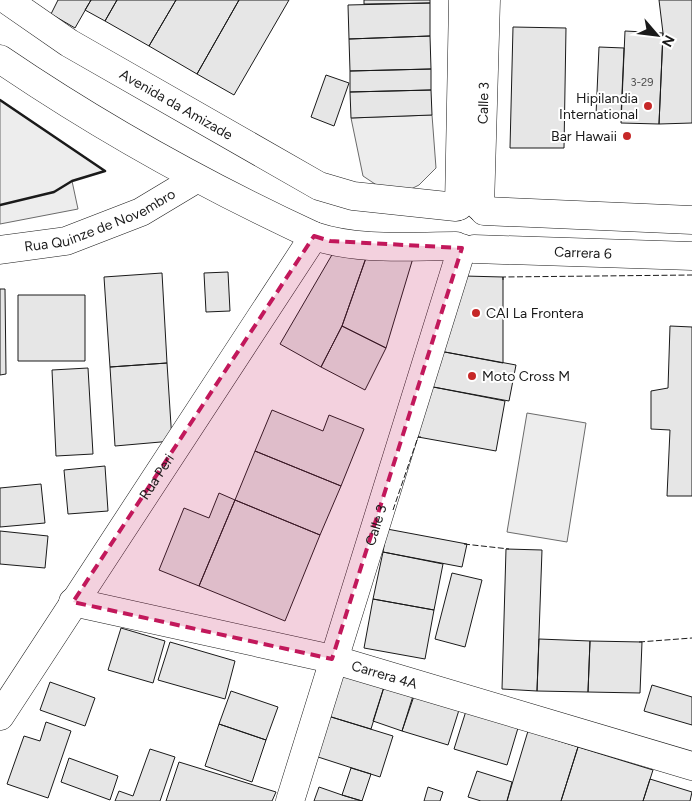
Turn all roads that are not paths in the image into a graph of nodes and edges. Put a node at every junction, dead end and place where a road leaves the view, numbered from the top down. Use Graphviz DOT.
graph roads {
  1 [pos="7,0"];
  2 [pos="463,0"];
  3 [pos="486,0"];
  4 [pos="0,58"];
  5 [pos="196,179"];
  6 [pos="470,208"];
  7 [pos="692,220"];
  8 [pos="322,238"];
  9 [pos="464,248"];
  10 [pos="0,250"];
  11 [pos="692,256"];
  12 [pos="73,602"];
  13 [pos="332,659"];
  14 [pos="0,716"];
  15 [pos="692,766"];
  16 [pos="290,801"];
  1 -- 6 [label="street, Avenida da Amizade"];
  2 -- 6 [label="street, Calle 3"];
  3 -- 6 [label="street, Calle 3"];
  4 -- 5 [label="street"];
  5 -- 8 [label="street"];
  5 -- 10 [label="street, Rua Quinze de Novembro"];
  6 -- 7 [label="street"];
  6 -- 9 [label="street"];
  6 -- 9 [label="street"];
  8 -- 9 [label="street, Carrera 6"];
  8 -- 12 [label="street, Rua Peri"];
  9 -- 11 [label="street, Carrera 6"];
  9 -- 13 [label="street, Calle 3"];
  12 -- 13 [label="street, Carrera 4A"];
  12 -- 14 [label="street, Rua Peri"];
  13 -- 15 [label="street, Carrera 4A"];
  13 -- 16 [label="street, Calle 3"];
}
